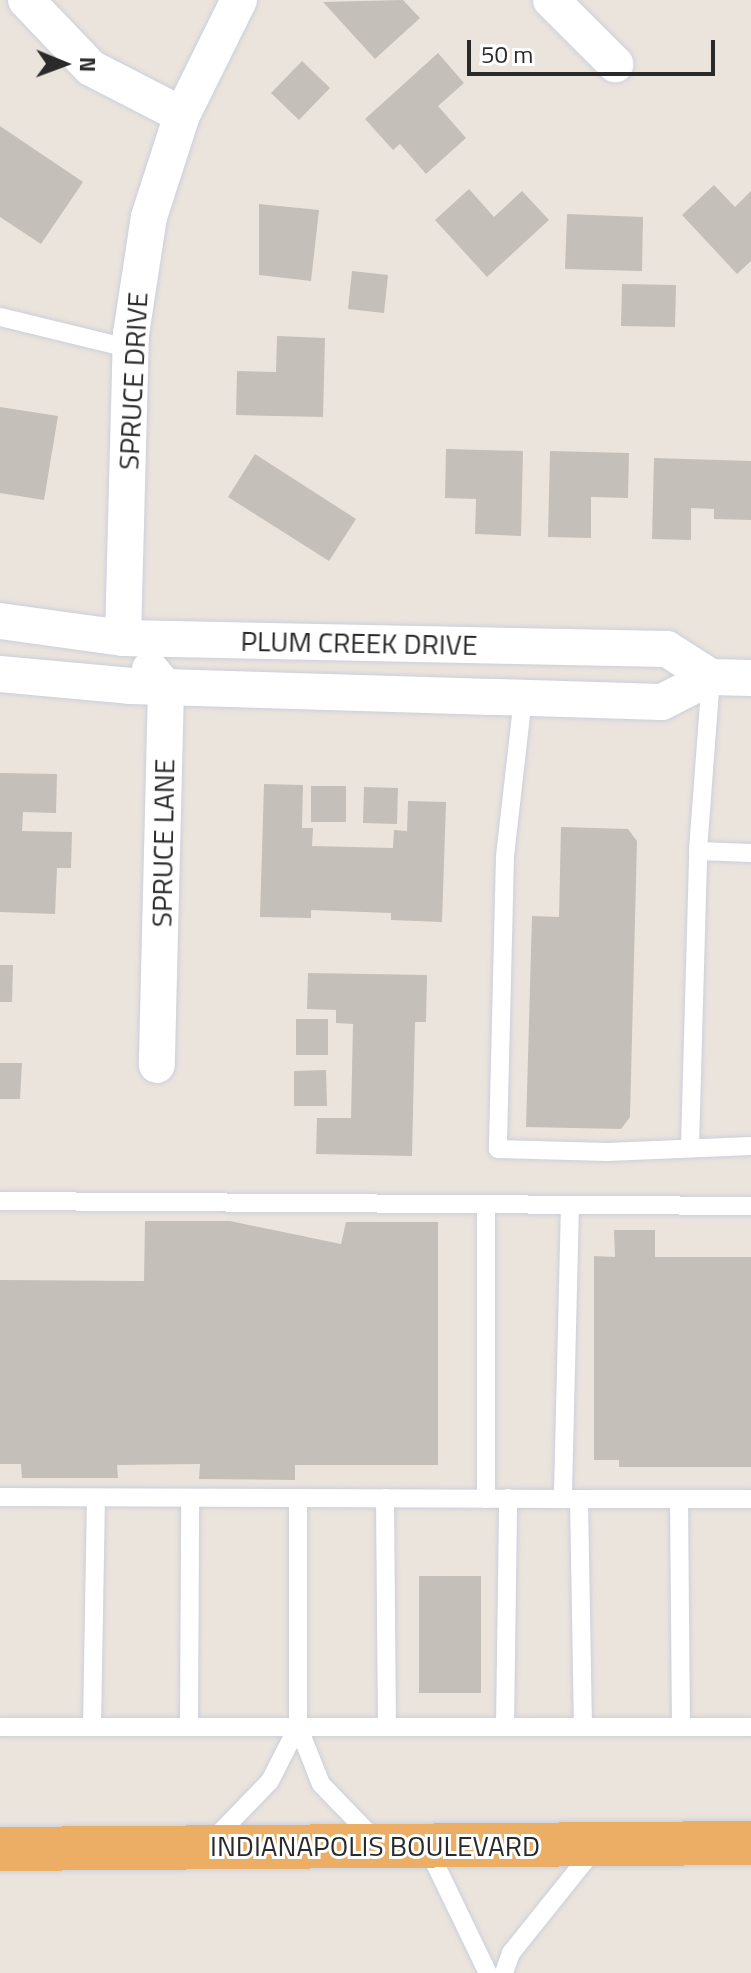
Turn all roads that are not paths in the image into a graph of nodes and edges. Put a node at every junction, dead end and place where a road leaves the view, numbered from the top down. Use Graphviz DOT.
graph roads {
  1 [pos="26,0"];
  2 [pos="239,0"];
  3 [pos="551,0"];
  4 [pos="615,64"];
  5 [pos="182,115"];
  6 [pos="0,317"];
  7 [pos="131,349"];
  8 [pos="0,621"];
  9 [pos="123,638"];
  10 [pos="0,674"];
  11 [pos="711,677"];
  12 [pos="751,678"];
  13 [pos="166,688"];
  14 [pos="523,698"];
  15 [pos="698,851"];
  16 [pos="751,853"];
  17 [pos="157,1065"];
  18 [pos="690,1146"];
  19 [pos="751,1146"];
  20 [pos="0,1201"];
  21 [pos="486,1204"];
  22 [pos="570,1205"];
  23 [pos="751,1206"];
  24 [pos="0,1497"];
  25 [pos="96,1498"];
  26 [pos="190,1498"];
  27 [pos="298,1498"];
  28 [pos="385,1498"];
  29 [pos="508,1498"];
  30 [pos="486,1499"];
  31 [pos="571,1499"];
  32 [pos="679,1499"];
  33 [pos="751,1499"];
  34 [pos="92,1726"];
  35 [pos="189,1726"];
  36 [pos="298,1726"];
  37 [pos="387,1726"];
  38 [pos="505,1726"];
  39 [pos="583,1726"];
  40 [pos="681,1726"];
  41 [pos="0,1727"];
  42 [pos="751,1727"];
  43 [pos="751,1843"];
  44 [pos="598,1845"];
  45 [pos="381,1846"];
  46 [pos="207,1847"];
  47 [pos="427,1847"];
  48 [pos="0,1849"];
  49 [pos="488,1973"];
  50 [pos="504,1973"];
  1 -- 5 [label="street"];
  2 -- 5 [label="street, SPRUCE DRIVE"];
  3 -- 4 [label="street"];
  5 -- 7 [label="street, SPRUCE DRIVE"];
  6 -- 7 [label="lane"];
  7 -- 9 [label="street, SPRUCE DRIVE"];
  8 -- 9 [label="street, PLUM CREEK DRIVE"];
  9 -- 11 [label="street, PLUM CREEK DRIVE"];
  9 -- 13 [label="street"];
  10 -- 13 [label="street, PLUM CREEK DRIVE"];
  11 -- 12 [label="street, PLUM CREEK DRIVE"];
  11 -- 14 [label="street, PLUM CREEK DRIVE"];
  11 -- 15 [label="lane"];
  13 -- 14 [label="street, PLUM CREEK DRIVE"];
  13 -- 17 [label="street, SPRUCE LANE"];
  14 -- 18 [label="lane"];
  15 -- 16 [label="lane"];
  15 -- 18 [label="lane"];
  18 -- 19 [label="lane"];
  20 -- 21 [label="lane"];
  21 -- 22 [label="lane"];
  21 -- 30 [label="lane"];
  22 -- 23 [label="lane"];
  22 -- 31 [label="lane"];
  24 -- 25 [label="lane"];
  25 -- 26 [label="lane"];
  25 -- 34 [label="lane"];
  26 -- 27 [label="lane"];
  26 -- 35 [label="lane"];
  27 -- 28 [label="lane"];
  27 -- 36 [label="lane"];
  28 -- 30 [label="lane"];
  28 -- 37 [label="lane"];
  29 -- 30 [label="lane"];
  29 -- 31 [label="lane"];
  29 -- 38 [label="lane"];
  31 -- 32 [label="lane"];
  31 -- 39 [label="lane"];
  32 -- 33 [label="lane"];
  32 -- 40 [label="lane"];
  34 -- 35 [label="lane"];
  34 -- 41 [label="lane"];
  35 -- 36 [label="lane"];
  36 -- 37 [label="lane"];
  36 -- 45 [label="lane"];
  36 -- 46 [label="lane"];
  37 -- 38 [label="lane"];
  38 -- 39 [label="lane"];
  39 -- 40 [label="lane"];
  40 -- 42 [label="lane"];
  43 -- 44 [label="highway, INDIANAPOLIS BOULEVARD"];
  44 -- 47 [label="highway, INDIANAPOLIS BOULEVARD"];
  44 -- 50 [label="lane"];
  45 -- 46 [label="highway, INDIANAPOLIS BOULEVARD"];
  45 -- 47 [label="highway, INDIANAPOLIS BOULEVARD"];
  46 -- 48 [label="highway, INDIANAPOLIS BOULEVARD"];
  47 -- 49 [label="lane"];
}
